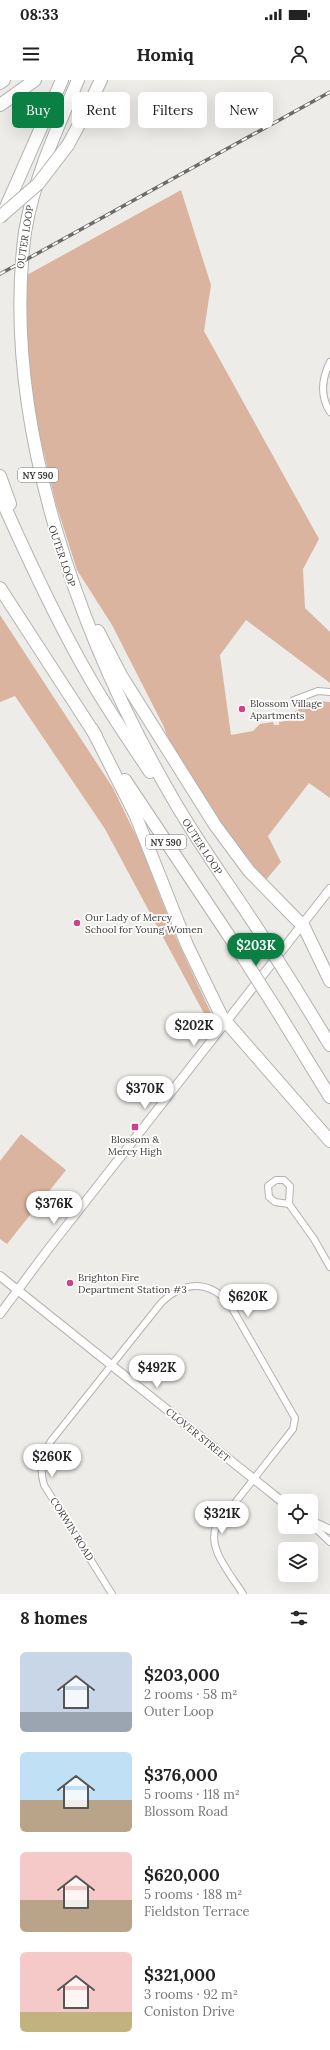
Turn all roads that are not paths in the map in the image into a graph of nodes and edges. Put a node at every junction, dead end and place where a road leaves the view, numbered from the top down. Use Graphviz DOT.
graph roads {
  1 [pos="4,80"];
  2 [pos="55,80"];
  3 [pos="62,80"];
  4 [pos="78,80"];
  5 [pos="101,80"];
  6 [pos="33,82"];
  7 [pos="0,83"];
  8 [pos="0,105"];
  9 [pos="0,112"];
  10 [pos="18,179"];
  11 [pos="0,217"];
  12 [pos="0,222"];
  13 [pos="330,362"];
  14 [pos="330,412"];
  15 [pos="0,476"];
  16 [pos="0,496"];
  17 [pos="54,534"];
  18 [pos="35,571"];
  19 [pos="0,588"];
  20 [pos="330,692"];
  21 [pos="294,700"];
  22 [pos="92,729"];
  23 [pos="201,845"];
  24 [pos="330,889"];
  25 [pos="302,925"];
  26 [pos="330,982"];
  27 [pos="226,1022"];
  28 [pos="330,1045"];
  29 [pos="330,1098"];
  30 [pos="330,1141"];
  31 [pos="289,1204"];
  32 [pos="330,1266"];
  33 [pos="0,1276"];
  34 [pos="17,1289"];
  35 [pos="0,1314"];
  36 [pos="111,1364"];
  37 [pos="253,1480"];
  38 [pos="278,1499"];
  39 [pos="318,1524"];
  40 [pos="330,1530"];
  41 [pos="318,1531"];
  42 [pos="330,1542"];
  43 [pos="112,1594"];
  44 [pos="243,1594"];
  1 -- 7 [label="highway"];
  2 -- 10 [label="highway"];
  3 -- 10 [label="highway"];
  4 -- 17 [label="highway, OUTER LOOP / NY 590"];
  5 -- 11 [label="highway, bridge"];
  6 -- 8 [label="highway"];
  6 -- 9 [label="highway"];
  10 -- 12 [label="highway"];
  13 -- 14 [label="street"];
  15 -- 18 [label="highway"];
  16 -- 18 [label="highway"];
  17 -- 23 [label="highway, OUTER LOOP / NY 590"];
  17 -- 25 [label="highway"];
  18 -- 23 [label="highway"];
  19 -- 22 [label="highway, NY 590"];
  20 -- 21 [label="street"];
  22 -- 27 [label="highway"];
  22 -- 29 [label="highway, NY 590, bridge"];
  23 -- 28 [label="highway, OUTER LOOP / NY 590, bridge"];
  24 -- 25 [label="street"];
  25 -- 26 [label="highway"];
  25 -- 27 [label="street"];
  27 -- 30 [label="highway"];
  27 -- 34 [label="street"];
  31 -- 31 [label="street"];
  31 -- 32 [label="street"];
  33 -- 34 [label="street, CLOVER STREET"];
  34 -- 35 [label="street"];
  34 -- 36 [label="street, CLOVER STREET"];
  36 -- 37 [label="street, CLOVER STREET"];
  36 -- 37 [label="street, CORWIN ROAD"];
  36 -- 43 [label="street, CORWIN ROAD"];
  37 -- 38 [label="street, CLOVER STREET"];
  37 -- 44 [label="street, CORWIN ROAD"];
  39 -- 40 [label="street"];
  41 -- 42 [label="street"];
}
